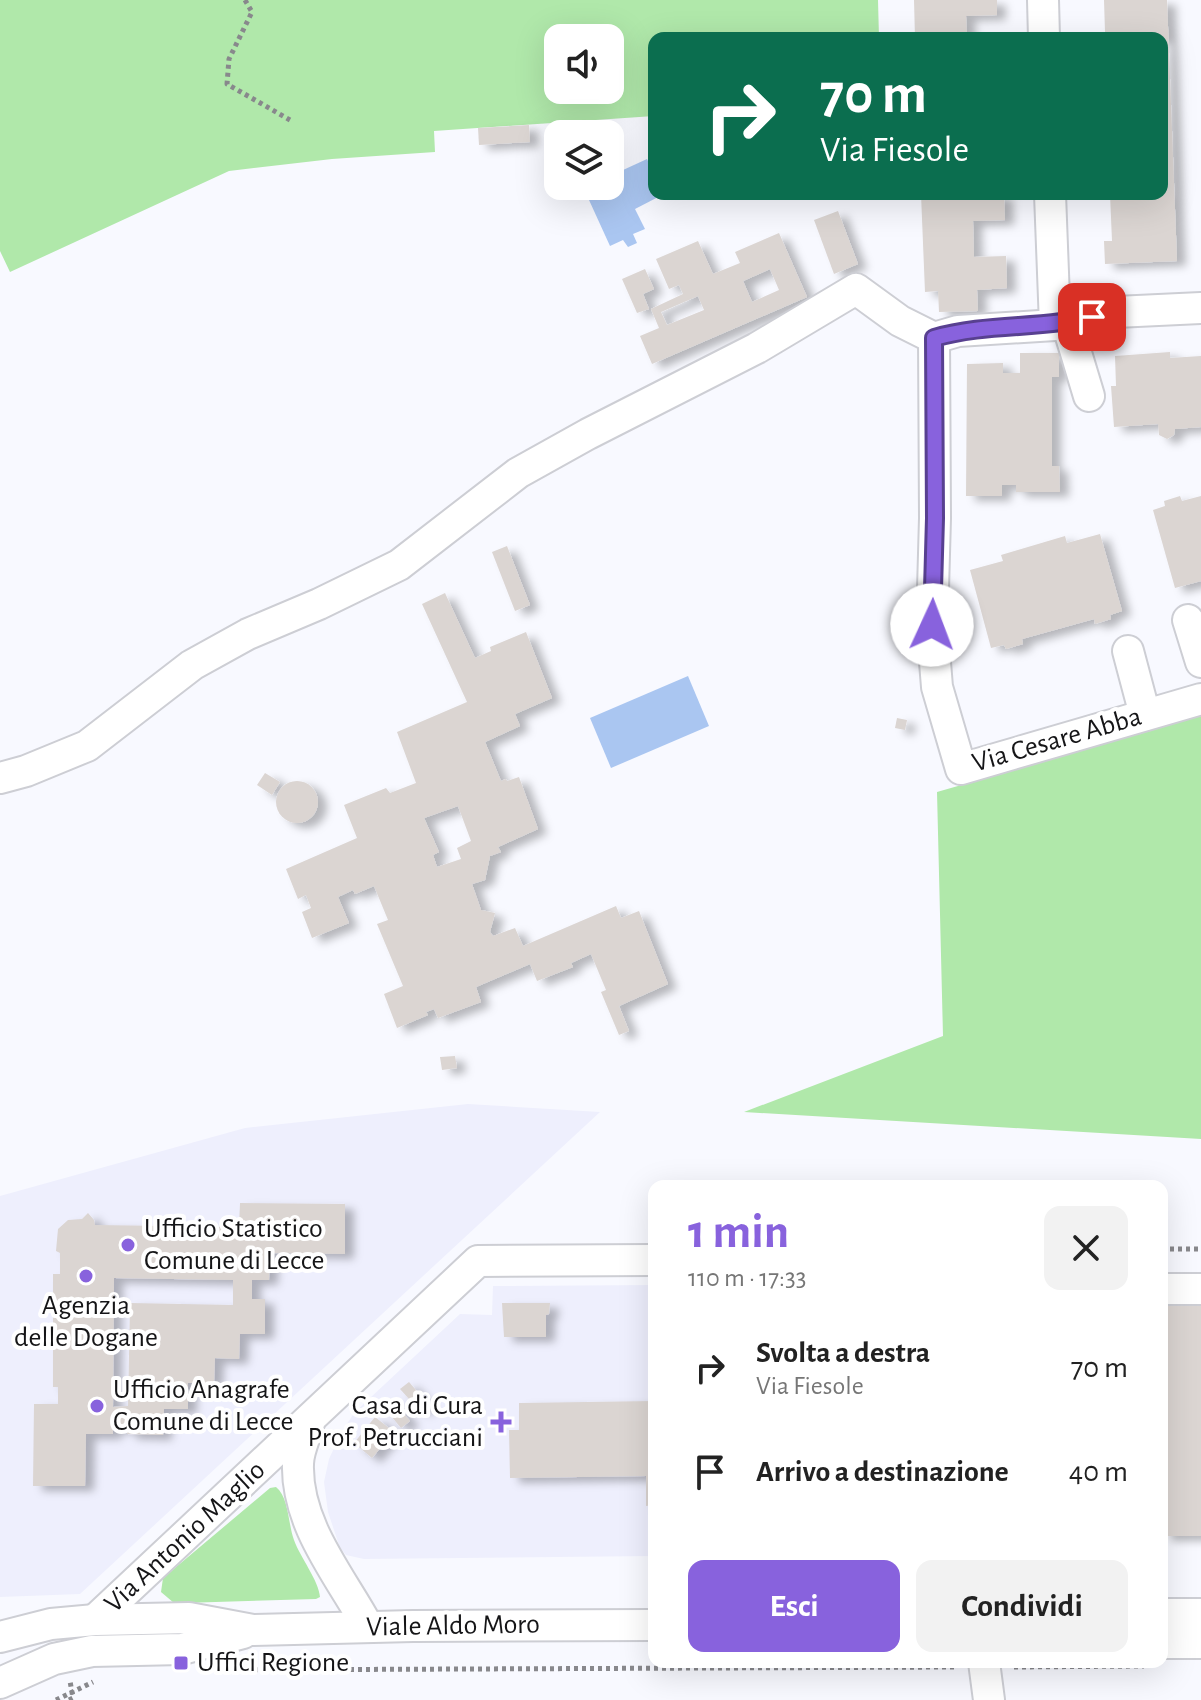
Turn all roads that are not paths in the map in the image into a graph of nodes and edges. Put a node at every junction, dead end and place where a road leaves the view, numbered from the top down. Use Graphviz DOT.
graph roads {
  1 [pos="1043,0"];
  2 [pos="1044,32"];
  3 [pos="1051,200"];
  4 [pos="1201,308"];
  5 [pos="1061,324"];
  6 [pos="934,338"];
  7 [pos="1089,396"];
  8 [pos="1188,620"];
  9 [pos="1128,651"];
  10 [pos="1201,662"];
  11 [pos="1201,699"];
  12 [pos="1145,715"];
  13 [pos="0,778"];
  14 [pos="648,1260"];
  15 [pos="1168,1289"];
  16 [pos="1201,1289"];
  17 [pos="310,1421"];
  18 [pos="1168,1614"];
  19 [pos="1201,1614"];
  20 [pos="95,1620"];
  21 [pos="648,1625"];
  22 [pos="368,1627"];
  23 [pos="253,1630"];
  24 [pos="0,1637"];
  25 [pos="1201,1643"];
  26 [pos="1168,1651"];
  27 [pos="984,1668"];
  28 [pos="0,1683"];
  29 [pos="989,1700"];
  1 -- 2 [label="street"];
  3 -- 5 [label="street"];
  4 -- 5 [label="street"];
  5 -- 6 [label="street"];
  5 -- 7 [label="street"];
  6 -- 12 [label="street, Via Cesare Abba"];
  6 -- 13 [label="street"];
  8 -- 10 [label="street"];
  9 -- 12 [label="street"];
  11 -- 12 [label="street, Via Cesare Abba"];
  14 -- 17 [label="street, Via Antonio Maglio"];
  15 -- 16 [label="street"];
  17 -- 20 [label="street, Via Antonio Maglio"];
  17 -- 22 [label="street, Via Antonio Maglio"];
  18 -- 19 [label="street"];
  20 -- 23 [label="street, Viale Aldo Moro"];
  20 -- 24 [label="street, Viale Aldo Moro"];
  21 -- 22 [label="street, Viale Aldo Moro"];
  22 -- 23 [label="street, Viale Aldo Moro"];
  23 -- 28 [label="street, Viale Aldo Moro"];
  25 -- 26 [label="street"];
  27 -- 29 [label="street"];
}
